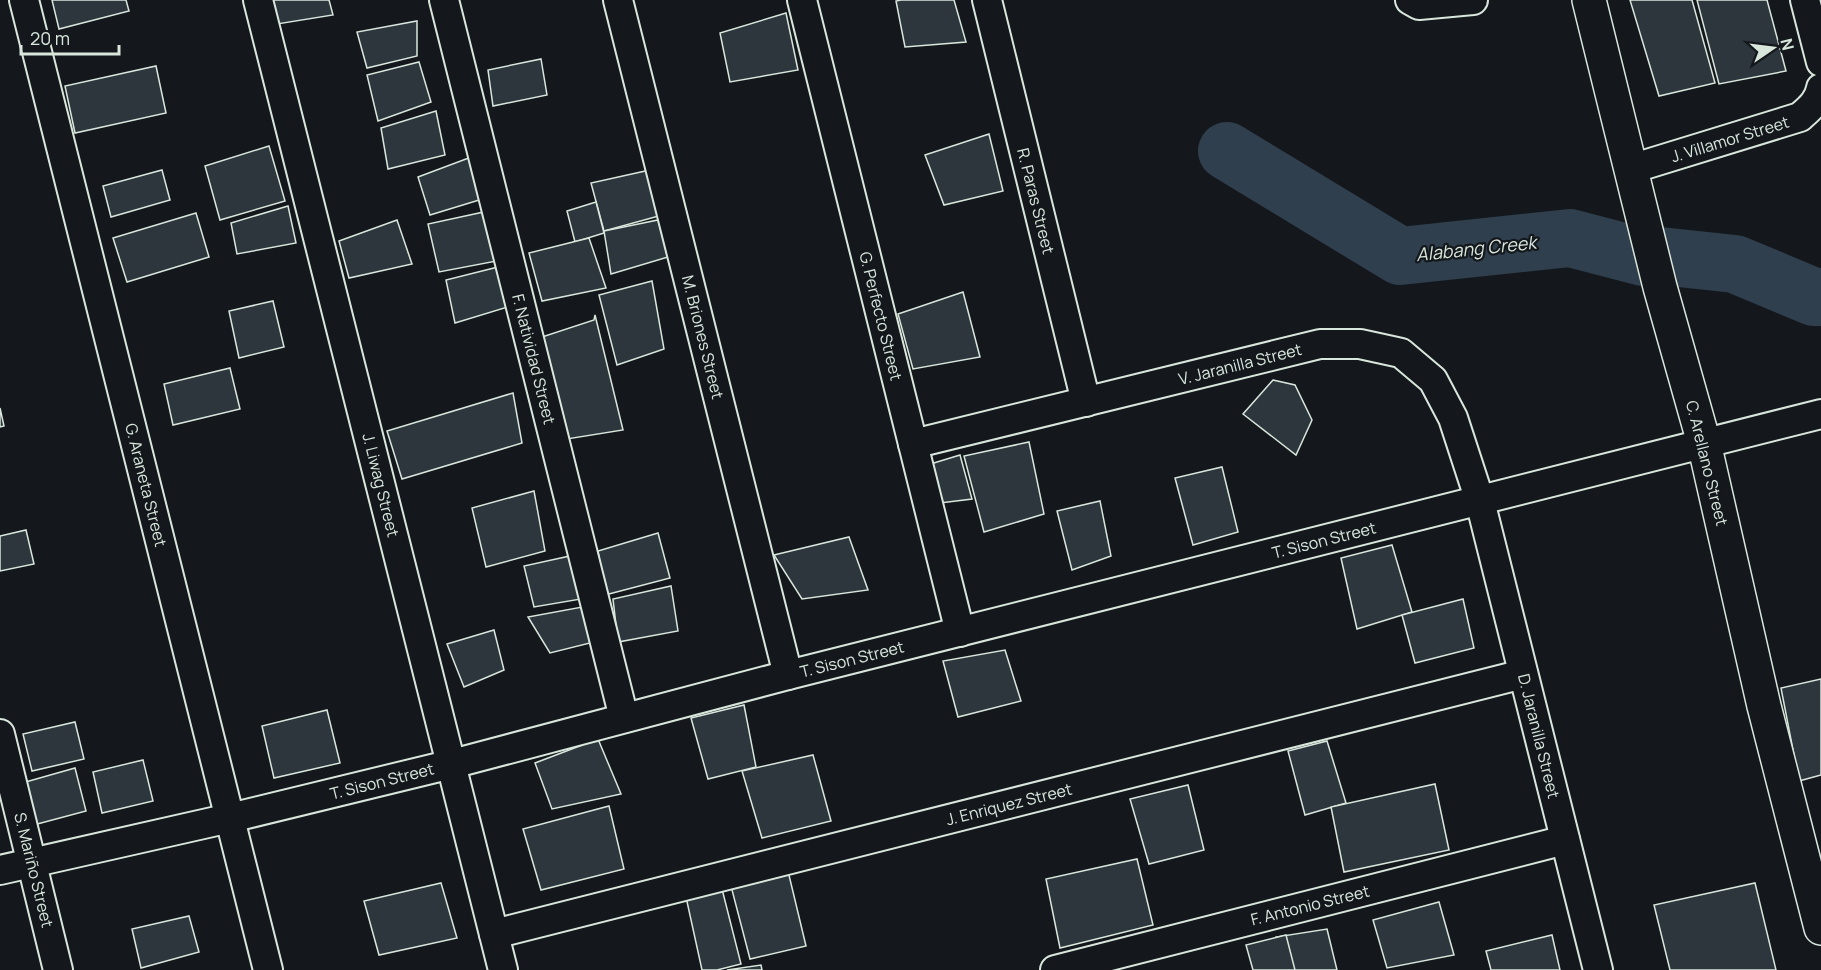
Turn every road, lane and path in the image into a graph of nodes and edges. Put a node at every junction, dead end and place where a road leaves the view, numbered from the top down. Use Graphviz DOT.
graph roads {
  1 [pos="24,0"];
  2 [pos="258,0"];
  3 [pos="444,0"];
  4 [pos="618,0"];
  5 [pos="802,0"];
  6 [pos="987,0"];
  7 [pos="1410,0"];
  8 [pos="1473,0"];
  9 [pos="1589,0"];
  10 [pos="1805,0"];
  11 [pos="1821,62"];
  12 [pos="1820,92"];
  13 [pos="1631,169"];
  14 [pos="1086,402"];
  15 [pos="1821,414"];
  16 [pos="1704,443"];
  17 [pos="913,444"];
  18 [pos="1480,501"];
  19 [pos="960,632"];
  20 [pos="1523,674"];
  21 [pos="788,675"];
  22 [pos="624,718"];
  23 [pos="0,734"];
  24 [pos="452,764"];
  25 [pos="230,818"];
  26 [pos="1565,840"];
  27 [pos="32,862"];
  28 [pos="0,870"];
  29 [pos="1821,928"];
  30 [pos="494,934"];
  31 [pos="58,970"];
  32 [pos="268,970"];
  33 [pos="503,970"];
  34 [pos="1055,970"];
  35 [pos="1598,970"];
  1 -- 25 [label="street, G. Araneta Street"];
  2 -- 24 [label="street, J. Liwag Street"];
  3 -- 22 [label="street, F. Natividad Street"];
  4 -- 21 [label="street, M. Briones Street"];
  5 -- 17 [label="street, G. Perfecto Street"];
  6 -- 14 [label="street, R. Paras Street"];
  7 -- 8 [label="street"];
  9 -- 13 [label="street, C. Arellano Street"];
  10 -- 11 [label="street"];
  12 -- 13 [label="street, J. Villamor Street"];
  13 -- 16 [label="street, C. Arellano Street"];
  14 -- 17 [label="street, V. Jaranilla Street"];
  14 -- 18 [label="street, V. Jaranilla Street"];
  15 -- 16 [label="street, T. Sison Street"];
  16 -- 18 [label="street, T. Sison Street"];
  16 -- 29 [label="street, C. Arellano Street"];
  17 -- 19 [label="street, G. Perfecto Street"];
  18 -- 19 [label="street, T. Sison Street"];
  18 -- 20 [label="street, D. Jaranilla Street"];
  19 -- 21 [label="street, T. Sison Street"];
  20 -- 26 [label="street, D. Jaranilla Street"];
  20 -- 30 [label="street, J. Enriquez Street"];
  21 -- 22 [label="street, T. Sison Street"];
  22 -- 24 [label="street, T. Sison Street"];
  23 -- 27 [label="street, S. Mariño Street"];
  24 -- 25 [label="street, T. Sison Street"];
  24 -- 30 [label="street, J. Liwag Street"];
  25 -- 27 [label="street, T. Sison Street"];
  25 -- 32 [label="street, G. Araneta Street"];
  26 -- 34 [label="street, F. Antonio Street"];
  26 -- 35 [label="street, D. Jaranilla Street"];
  27 -- 28 [label="street, T. Sison Street"];
  27 -- 31 [label="street, S. Mariño Street"];
  30 -- 33 [label="street, J. Liwag Street"];
}
